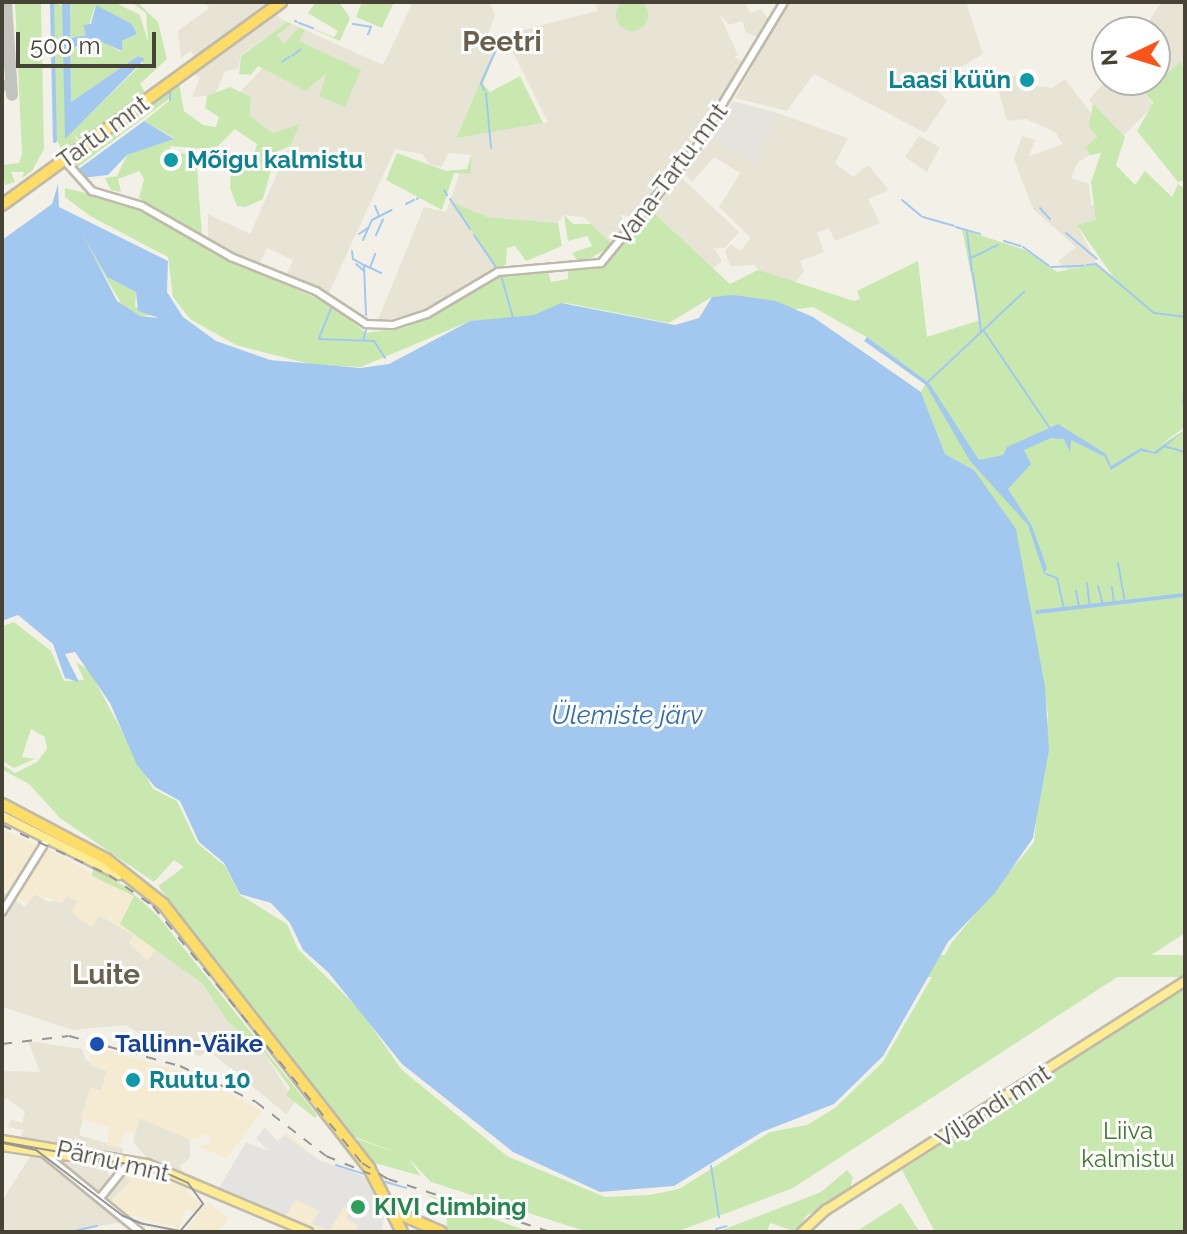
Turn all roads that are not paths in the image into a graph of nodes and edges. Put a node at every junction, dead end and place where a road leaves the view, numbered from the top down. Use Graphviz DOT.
graph roads {
  1 [pos="279,2"];
  2 [pos="784,2"];
  3 [pos="68,161"];
  4 [pos="2,203"];
  5 [pos="2,807"];
  6 [pos="2,816"];
  7 [pos="48,839"];
  8 [pos="2,912"];
  9 [pos="1185,981"];
  10 [pos="2,1140"];
  11 [pos="2,1146"];
  12 [pos="39,1151"];
  13 [pos="127,1163"];
  14 [pos="207,1190"];
  15 [pos="100,1198"];
  16 [pos="404,1229"];
  17 [pos="141,1232"];
  18 [pos="300,1232"];
  19 [pos="308,1232"];
  20 [pos="440,1232"];
  21 [pos="802,1232"];
  1 -- 3 [label="highway, Tartu mnt"];
  1 -- 3 [label="highway, Tartu mnt"];
  2 -- 3 [label="street, Vana-Tartu mnt"];
  3 -- 4 [label="highway, Tartu mnt"];
  3 -- 4 [label="highway, Tartu mnt"];
  5 -- 7 [label="highway"];
  5 -- 16 [label="highway"];
  6 -- 7 [label="main road"];
  7 -- 8 [label="street"];
  7 -- 16 [label="highway"];
  9 -- 21 [label="main road, Viljandi mnt"];
  10 -- 12 [label="main road, Pärnu mnt"];
  11 -- 12 [label="main road, Pärnu mnt"];
  12 -- 13 [label="main road, Pärnu mnt"];
  12 -- 15 [label="street"];
  13 -- 14 [label="main road, Pärnu mnt"];
  13 -- 15 [label="street"];
  14 -- 18 [label="main road, Pärnu mnt"];
  14 -- 19 [label="main road, Pärnu mnt"];
  15 -- 17 [label="street"];
  16 -- 20 [label="highway"];
}
